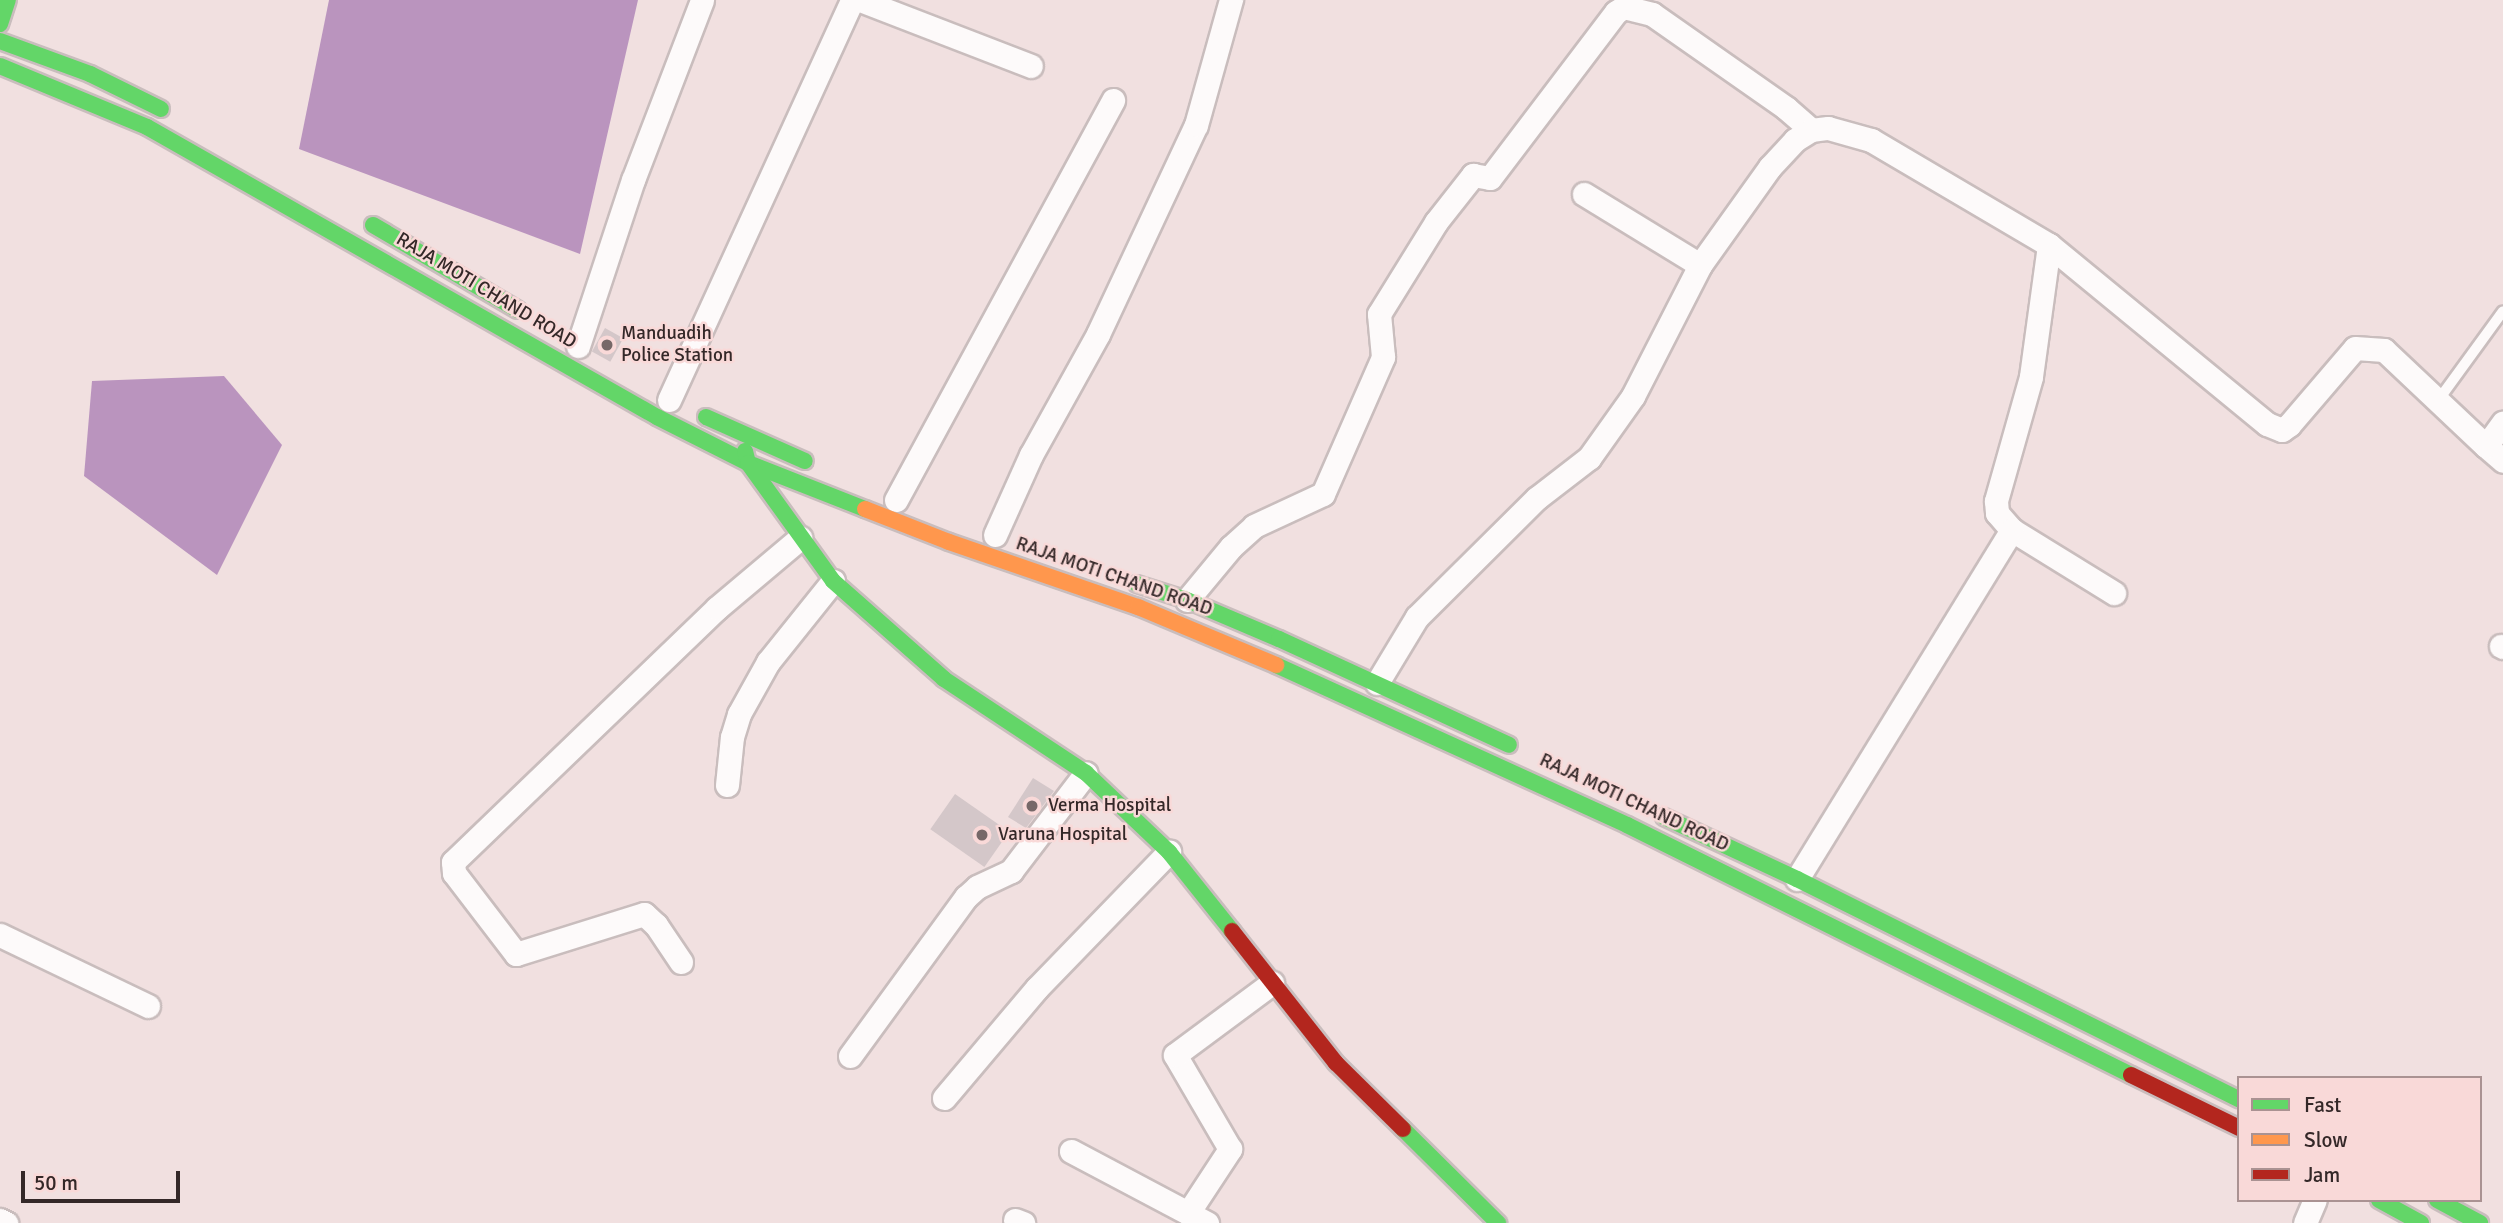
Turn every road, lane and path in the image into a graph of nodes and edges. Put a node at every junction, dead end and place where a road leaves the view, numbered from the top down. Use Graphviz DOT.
graph roads {
  1 [pos="8,0"];
  2 [pos="702,0"];
  3 [pos="852,0"];
  4 [pos="860,0"];
  5 [pos="1231,0"];
  6 [pos="1609,6"];
  7 [pos="0,24"];
  8 [pos="0,41"];
  9 [pos="0,66"];
  10 [pos="1031,66"];
  11 [pos="1113,100"];
  12 [pos="173,115"];
  13 [pos="1811,130"];
  14 [pos="1584,194"];
  15 [pos="353,214"];
  16 [pos="2049,245"];
  17 [pos="1700,265"];
  18 [pos="2503,312"];
  19 [pos="533,319"];
  20 [pos="578,346"];
  21 [pos="675,402"];
  22 [pos="2437,402"];
  23 [pos="2503,424"];
  24 [pos="739,432"];
  25 [pos="2494,454"];
  26 [pos="748,463"];
  27 [pos="814,465"];
  28 [pos="896,500"];
  29 [pos="2012,530"];
  30 [pos="996,535"];
  31 [pos="800,538"];
  32 [pos="1126,580"];
  33 [pos="833,581"];
  34 [pos="2114,593"];
  35 [pos="1187,600"];
  36 [pos="1377,683"];
  37 [pos="1525,752"];
  38 [pos="1086,773"];
  39 [pos="727,785"];
  40 [pos="1649,810"];
  41 [pos="1169,852"];
  42 [pos="1797,879"];
  43 [pos="0,935"];
  44 [pos="681,962"];
  45 [pos="1272,983"];
  46 [pos="148,1006"];
  47 [pos="850,1056"];
  48 [pos="944,1098"];
  49 [pos="2237,1098"];
  50 [pos="2237,1127"];
  51 [pos="1071,1151"];
  52 [pos="2314,1202"];
  53 [pos="2383,1202"];
  54 [pos="2441,1202"];
  55 [pos="1198,1218"];
  56 [pos="0,1220"];
  57 [pos="6,1223"];
  58 [pos="1498,1223"];
  59 [pos="2305,1223"];
  60 [pos="2421,1223"];
  61 [pos="2480,1223"];
  1 -- 7 [label="main road"];
  2 -- 20 [label="street"];
  3 -- 21 [label="street"];
  4 -- 10 [label="street"];
  5 -- 30 [label="street"];
  6 -- 13 [label="street"];
  6 -- 35 [label="street"];
  8 -- 12 [label="main road"];
  9 -- 26 [label="main road"];
  11 -- 28 [label="street"];
  13 -- 16 [label="street"];
  13 -- 17 [label="street"];
  14 -- 17 [label="street"];
  15 -- 19 [label="main road, RAJA MOTI CHAND ROAD"];
  16 -- 22 [label="street"];
  16 -- 29 [label="street"];
  17 -- 36 [label="street"];
  18 -- 22 [label="lane"];
  21 -- 24 [label="main road"];
  22 -- 25 [label="street"];
  23 -- 25 [label="street"];
  24 -- 26 [label="main road"];
  24 -- 27 [label="main road"];
  26 -- 31 [label="main road"];
  26 -- 50 [label="main road"];
  29 -- 34 [label="street"];
  29 -- 42 [label="street"];
  31 -- 33 [label="main road"];
  31 -- 44 [label="street"];
  32 -- 35 [label="main road, RAJA MOTI CHAND ROAD"];
  33 -- 38 [label="main road"];
  33 -- 39 [label="street"];
  35 -- 36 [label="main road, RAJA MOTI CHAND ROAD"];
  36 -- 37 [label="main road, RAJA MOTI CHAND ROAD"];
  38 -- 41 [label="main road"];
  38 -- 47 [label="street"];
  40 -- 42 [label="main road, RAJA MOTI CHAND ROAD"];
  41 -- 45 [label="main road"];
  41 -- 48 [label="street"];
  42 -- 49 [label="main road, RAJA MOTI CHAND ROAD"];
  43 -- 46 [label="street"];
  45 -- 55 [label="street"];
  45 -- 58 [label="main road"];
  51 -- 55 [label="street"];
  52 -- 59 [label="street"];
  53 -- 60 [label="main road"];
  54 -- 61 [label="main road"];
  56 -- 57 [label="street"];
}
